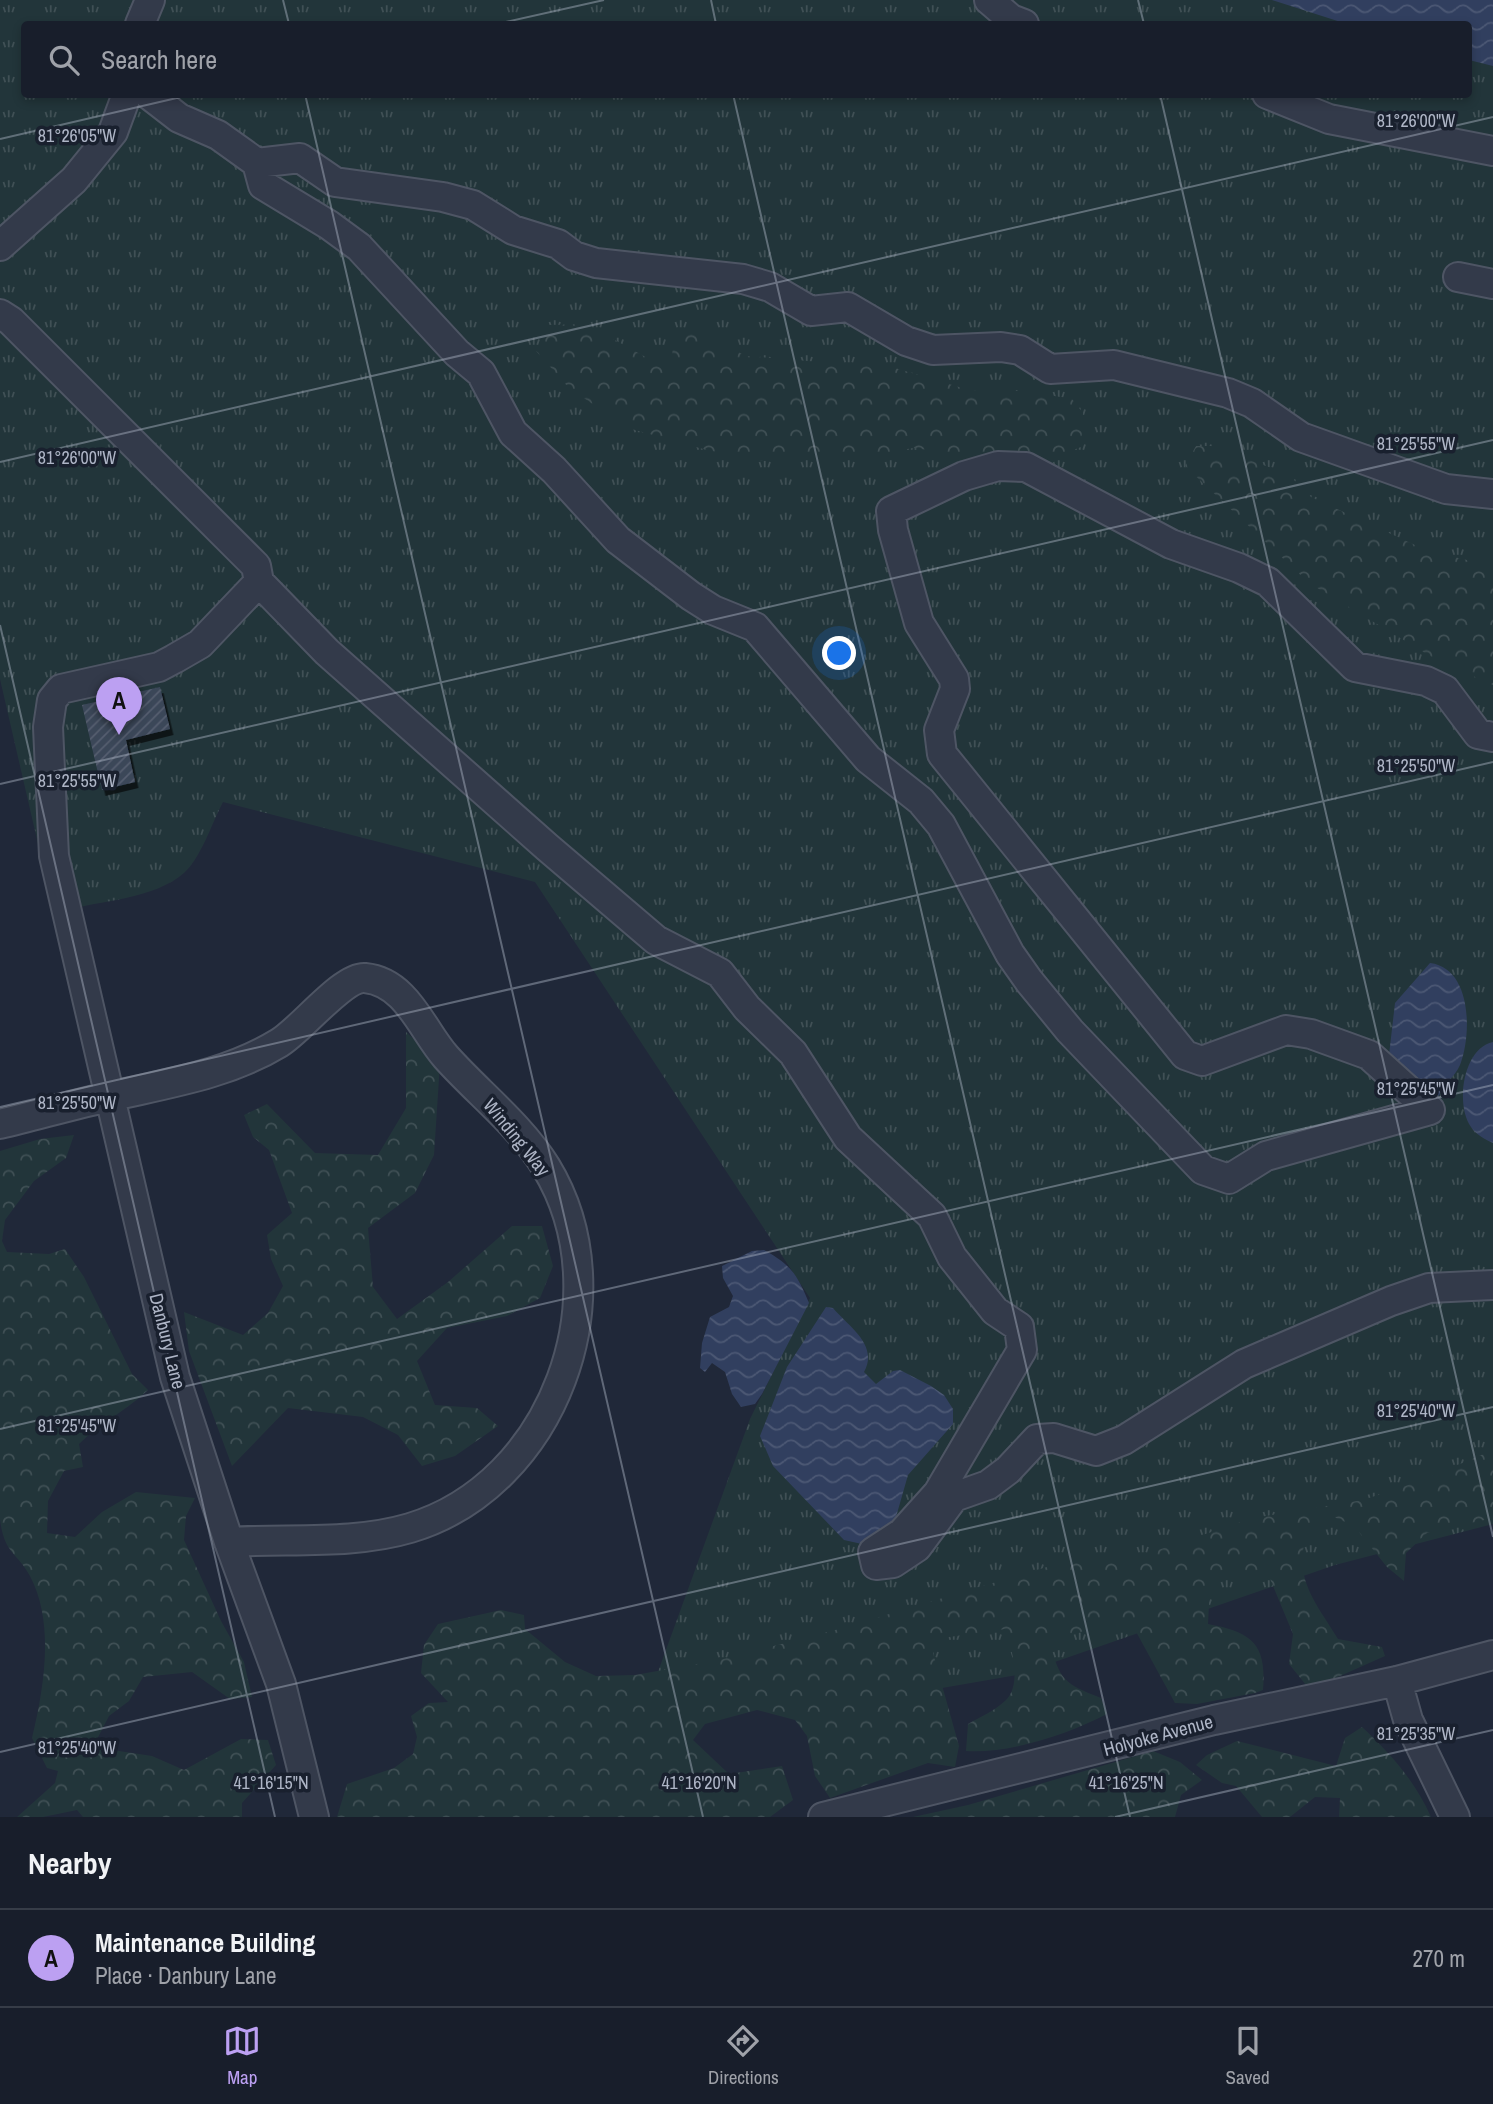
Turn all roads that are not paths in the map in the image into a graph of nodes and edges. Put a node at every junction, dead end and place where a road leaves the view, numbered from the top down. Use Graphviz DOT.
graph roads {
  1 [pos="150,0"];
  2 [pos="989,0"];
  3 [pos="141,21"];
  4 [pos="1016,21"];
  5 [pos="153,98"];
  6 [pos="1277,98"];
  7 [pos="124,104"];
  8 [pos="178,118"];
  9 [pos="1493,151"];
  10 [pos="257,163"];
  11 [pos="0,246"];
  12 [pos="1458,277"];
  13 [pos="1493,284"];
  14 [pos="0,314"];
  15 [pos="1493,494"];
  16 [pos="260,582"];
  17 [pos="1493,737"];
  18 [pos="110,1096"];
  19 [pos="0,1124"];
  20 [pos="1493,1285"];
  21 [pos="229,1542"];
  22 [pos="1493,1656"];
  23 [pos="1397,1681"];
  24 [pos="314,1817"];
  25 [pos="823,1817"];
  26 [pos="1455,1817"];
  1 -- 3 [label="street"];
  2 -- 4 [label="street"];
  5 -- 8 [label="street"];
  6 -- 9 [label="street"];
  7 -- 8 [label="street"];
  7 -- 11 [label="street"];
  8 -- 10 [label="street"];
  10 -- 15 [label="street"];
  10 -- 17 [label="street"];
  12 -- 13 [label="street"];
  14 -- 16 [label="street"];
  16 -- 18 [label="street, Danbury Lane"];
  16 -- 20 [label="street"];
  18 -- 19 [label="street"];
  18 -- 21 [label="street, Danbury Lane"];
  18 -- 21 [label="street, Winding Way"];
  21 -- 24 [label="street, Danbury Lane"];
  22 -- 23 [label="street, Holyoke Avenue"];
  23 -- 25 [label="street, Holyoke Avenue"];
  23 -- 26 [label="street"];
}
